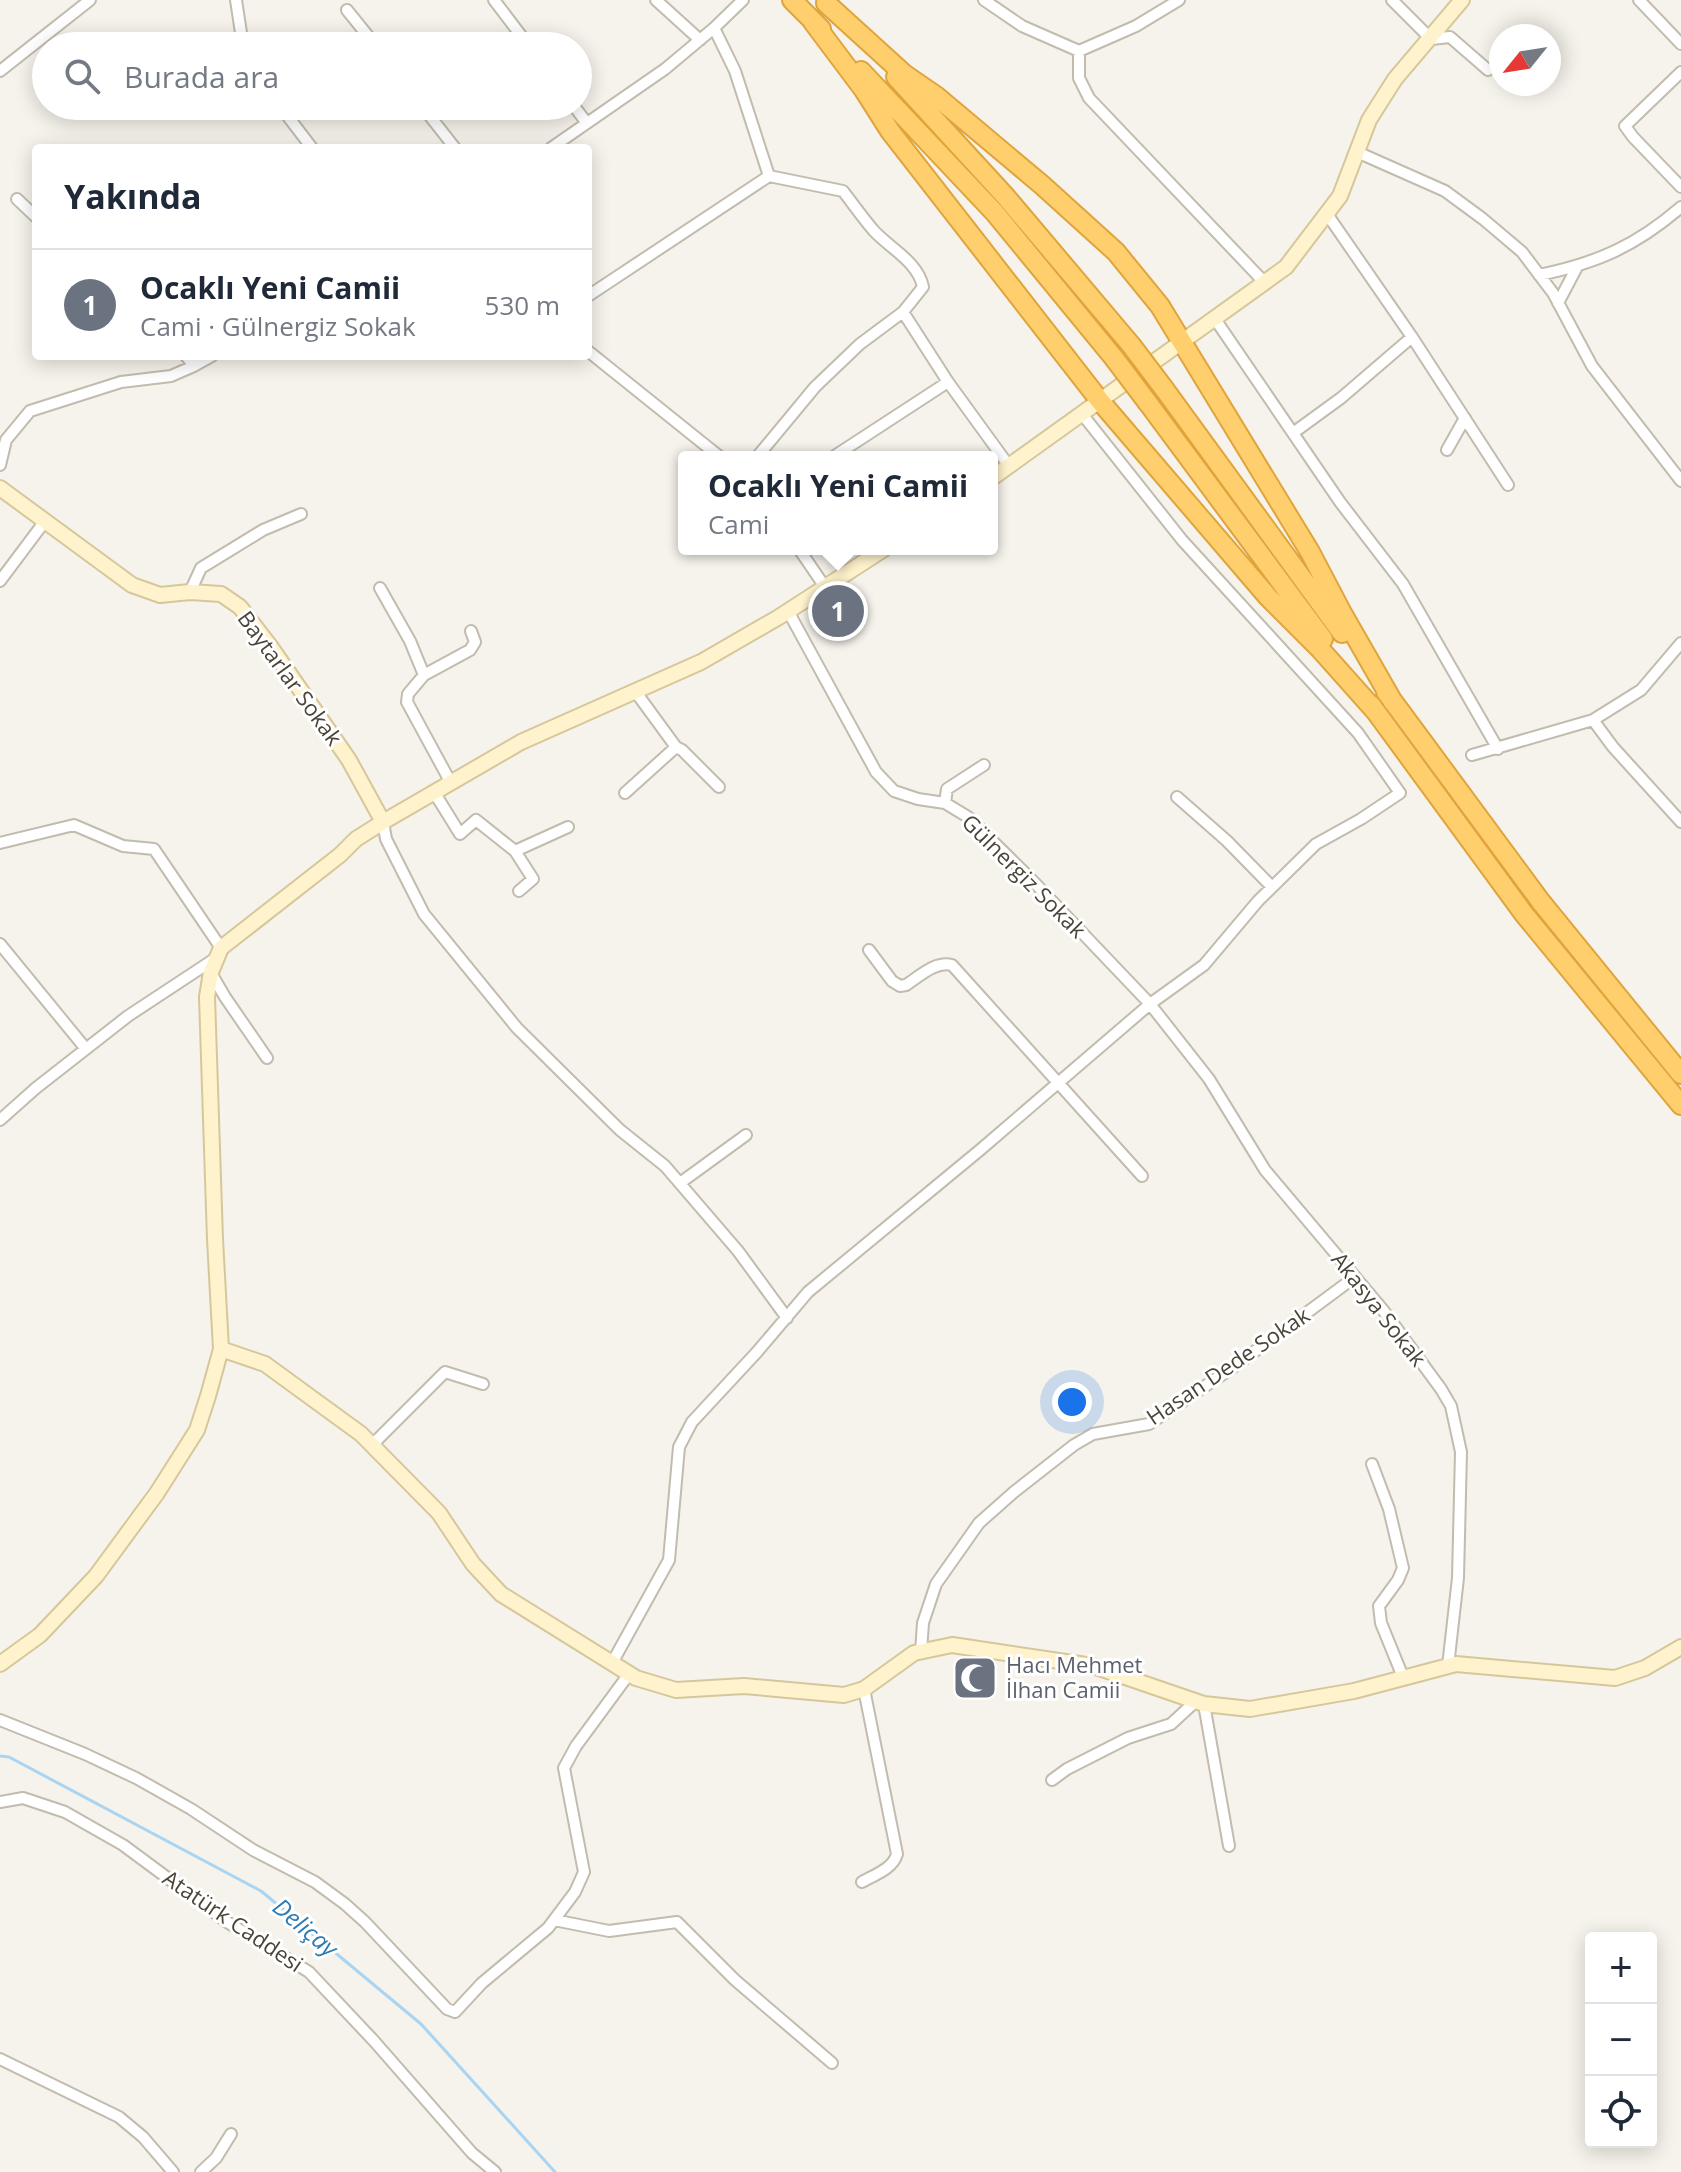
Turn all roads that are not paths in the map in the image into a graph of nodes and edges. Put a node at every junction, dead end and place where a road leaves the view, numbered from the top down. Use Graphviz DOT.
graph roads {
  1 [pos="90,0"];
  2 [pos="236,0"];
  3 [pos="494,0"];
  4 [pos="656,0"];
  5 [pos="743,0"];
  6 [pos="792,0"];
  7 [pos="984,0"];
  8 [pos="1179,0"];
  9 [pos="1392,0"];
  10 [pos="1462,0"];
  11 [pos="1639,0"];
  12 [pos="825,2"];
  13 [pos="347,10"];
  14 [pos="813,22"];
  15 [pos="714,28"];
  16 [pos="49,32"];
  17 [pos="241,32"];
  18 [pos="365,32"];
  19 [pos="518,32"];
  20 [pos="1430,38"];
  21 [pos="700,40"];
  22 [pos="1681,44"];
  23 [pos="32,46"];
  24 [pos="1079,51"];
  25 [pos="1488,70"];
  26 [pos="0,71"];
  27 [pos="1681,72"];
  28 [pos="592,118"];
  29 [pos="291,120"];
  30 [pos="433,120"];
  31 [pos="589,120"];
  32 [pos="586,122"];
  33 [pos="309,144"];
  34 [pos="452,144"];
  35 [pos="556,144"];
  36 [pos="1357,152"];
  37 [pos="769,176"];
  38 [pos="1681,187"];
  39 [pos="17,199"];
  40 [pos="1681,207"];
  41 [pos="32,213"];
  42 [pos="1327,214"];
  43 [pos="1577,267"];
  44 [pos="1539,275"];
  45 [pos="1265,283"];
  46 [pos="592,293"];
  47 [pos="1558,303"];
  48 [pos="903,312"];
  49 [pos="1215,319"];
  50 [pos="1412,337"];
  51 [pos="1183,342"];
  52 [pos="592,354"];
  53 [pos="189,360"];
  54 [pos="205,360"];
  55 [pos="194,366"];
  56 [pos="948,382"];
  57 [pos="1100,401"];
  58 [pos="1082,414"];
  59 [pos="1465,418"];
  60 [pos="1293,433"];
  61 [pos="1447,450"];
  62 [pos="713,451"];
  63 [pos="762,451"];
  64 [pos="842,451"];
  65 [pos="0,465"];
  66 [pos="1009,466"];
  67 [pos="998,474"];
  68 [pos="1681,481"];
  69 [pos="1508,485"];
  70 [pos="0,488"];
  71 [pos="301,514"];
  72 [pos="45,521"];
  73 [pos="803,555"];
  74 [pos="875,555"];
  75 [pos="0,581"];
  76 [pos="825,587"];
  77 [pos="380,588"];
  78 [pos="190,592"];
  79 [pos="788,611"];
  80 [pos="471,631"];
  81 [pos="1681,643"];
  82 [pos="424,675"];
  83 [pos="635,691"];
  84 [pos="1393,702"];
  85 [pos="1377,713"];
  86 [pos="1593,720"];
  87 [pos="676,747"];
  88 [pos="1498,749"];
  89 [pos="1472,755"];
  90 [pos="984,765"];
  91 [pos="451,783"];
  92 [pos="719,787"];
  93 [pos="434,792"];
  94 [pos="625,793"];
  95 [pos="1177,797"];
  96 [pos="945,803"];
  97 [pos="383,822"];
  98 [pos="1681,822"];
  99 [pos="568,827"];
  100 [pos="0,843"];
  101 [pos="515,851"];
  102 [pos="1272,887"];
  103 [pos="519,891"];
  104 [pos="0,944"];
  105 [pos="869,950"];
  106 [pos="219,953"];
  107 [pos="211,972"];
  108 [pos="1150,1004"];
  109 [pos="86,1049"];
  110 [pos="267,1058"];
  111 [pos="1681,1074"];
  112 [pos="1059,1082"];
  113 [pos="1681,1105"];
  114 [pos="0,1120"];
  115 [pos="746,1135"];
  116 [pos="1142,1176"];
  117 [pos="680,1183"];
  118 [pos="1355,1277"];
  119 [pos="787,1318"];
  120 [pos="221,1349"];
  121 [pos="483,1384"];
  122 [pos="372,1445"];
  123 [pos="1372,1464"];
  124 [pos="1681,1647"];
  125 [pos="921,1652"];
  126 [pos="612,1663"];
  127 [pos="0,1664"];
  128 [pos="1448,1666"];
  129 [pos="629,1674"];
  130 [pos="1403,1677"];
  131 [pos="864,1689"];
  132 [pos="1200,1702"];
  133 [pos="0,1720"];
  134 [pos="1052,1780"];
  135 [pos="0,1802"];
  136 [pos="1229,1846"];
  137 [pos="862,1882"];
  138 [pos="554,1920"];
  139 [pos="0,2059"];
  140 [pos="832,2063"];
  141 [pos="231,2134"];
  142 [pos="173,2172"];
  143 [pos="201,2172"];
  144 [pos="495,2172"];
  1 -- 16 [label="street"];
  2 -- 17 [label="street"];
  3 -- 19 [label="street"];
  4 -- 21 [label="street"];
  5 -- 15 [label="street"];
  6 -- 14 [label="highway"];
  7 -- 24 [label="street"];
  8 -- 24 [label="street"];
  9 -- 20 [label="street"];
  10 -- 20 [label="street"];
  11 -- 22 [label="street"];
  12 -- 51 [label="highway"];
  12 -- 84 [label="highway, bridge"];
  13 -- 18 [label="street"];
  14 -- 57 [label="highway"];
  14 -- 85 [label="highway, bridge"];
  15 -- 21 [label="street"];
  15 -- 37 [label="street"];
  20 -- 25 [label="street"];
  20 -- 36 [label="street"];
  21 -- 28 [label="street"];
  23 -- 26 [label="street"];
  24 -- 45 [label="street"];
  27 -- 38 [label="street"];
  29 -- 33 [label="street"];
  30 -- 34 [label="street"];
  31 -- 32 [label="street"];
  32 -- 35 [label="street"];
  36 -- 42 [label="street"];
  36 -- 44 [label="street"];
  37 -- 46 [label="street"];
  37 -- 48 [label="street"];
  39 -- 41 [label="street"];
  40 -- 43 [label="street"];
  42 -- 45 [label="street"];
  42 -- 50 [label="street"];
  43 -- 44 [label="street"];
  43 -- 47 [label="street"];
  44 -- 47 [label="street"];
  45 -- 49 [label="street"];
  47 -- 68 [label="street"];
  48 -- 56 [label="street"];
  48 -- 63 [label="street"];
  49 -- 51 [label="street"];
  49 -- 60 [label="street"];
  50 -- 59 [label="street"];
  50 -- 60 [label="street"];
  51 -- 57 [label="street"];
  51 -- 84 [label="highway"];
  52 -- 62 [label="street"];
  53 -- 55 [label="street"];
  54 -- 55 [label="street"];
  55 -- 65 [label="street"];
  56 -- 64 [label="street"];
  56 -- 66 [label="street"];
  57 -- 58 [label="street"];
  57 -- 85 [label="highway"];
  58 -- 66 [label="street"];
  58 -- 102 [label="street"];
  59 -- 61 [label="street"];
  59 -- 69 [label="street"];
  60 -- 88 [label="street"];
  66 -- 67 [label="street"];
  70 -- 72 [label="street, Baytarlar Sokak"];
  71 -- 78 [label="street"];
  72 -- 75 [label="street"];
  72 -- 78 [label="street, Baytarlar Sokak"];
  73 -- 76 [label="street"];
  74 -- 76 [label="street"];
  76 -- 79 [label="street"];
  77 -- 82 [label="street"];
  78 -- 97 [label="street, Baytarlar Sokak"];
  79 -- 83 [label="street"];
  79 -- 96 [label="street, Gülnergiz Sokak"];
  80 -- 82 [label="street"];
  81 -- 86 [label="street"];
  82 -- 91 [label="street"];
  83 -- 87 [label="street"];
  83 -- 91 [label="street"];
  84 -- 111 [label="highway"];
  85 -- 113 [label="highway"];
  86 -- 88 [label="street"];
  86 -- 98 [label="street"];
  87 -- 92 [label="street"];
  87 -- 94 [label="street"];
  88 -- 89 [label="street"];
  90 -- 96 [label="street"];
  91 -- 93 [label="street"];
  93 -- 97 [label="street"];
  93 -- 101 [label="street"];
  95 -- 102 [label="street"];
  96 -- 108 [label="street, Gülnergiz Sokak"];
  97 -- 106 [label="street"];
  97 -- 117 [label="street"];
  99 -- 101 [label="street"];
  100 -- 106 [label="street"];
  101 -- 103 [label="street"];
  102 -- 108 [label="street"];
  104 -- 109 [label="street"];
  105 -- 112 [label="street"];
  106 -- 107 [label="street"];
  106 -- 109 [label="street"];
  107 -- 110 [label="street"];
  107 -- 120 [label="street"];
  108 -- 112 [label="street"];
  108 -- 118 [label="street, Akasya Sokak"];
  109 -- 114 [label="street"];
  112 -- 116 [label="street"];
  112 -- 119 [label="street"];
  115 -- 117 [label="street"];
  117 -- 119 [label="street"];
  118 -- 125 [label="street, Hasan Dede Sokak"];
  118 -- 128 [label="street, Akasya Sokak"];
  119 -- 126 [label="street"];
  120 -- 122 [label="street"];
  120 -- 127 [label="street"];
  121 -- 122 [label="street"];
  122 -- 126 [label="street"];
  123 -- 130 [label="street"];
  124 -- 128 [label="street"];
  125 -- 131 [label="street"];
  125 -- 132 [label="street"];
  126 -- 129 [label="street"];
  128 -- 130 [label="street"];
  129 -- 131 [label="street"];
  129 -- 138 [label="street"];
  130 -- 132 [label="street"];
  131 -- 137 [label="street"];
  132 -- 134 [label="street"];
  132 -- 136 [label="street"];
  133 -- 138 [label="street"];
  135 -- 144 [label="street, Atatürk Caddesi"];
  138 -- 140 [label="street"];
  139 -- 142 [label="street"];
  141 -- 143 [label="street"];
}
